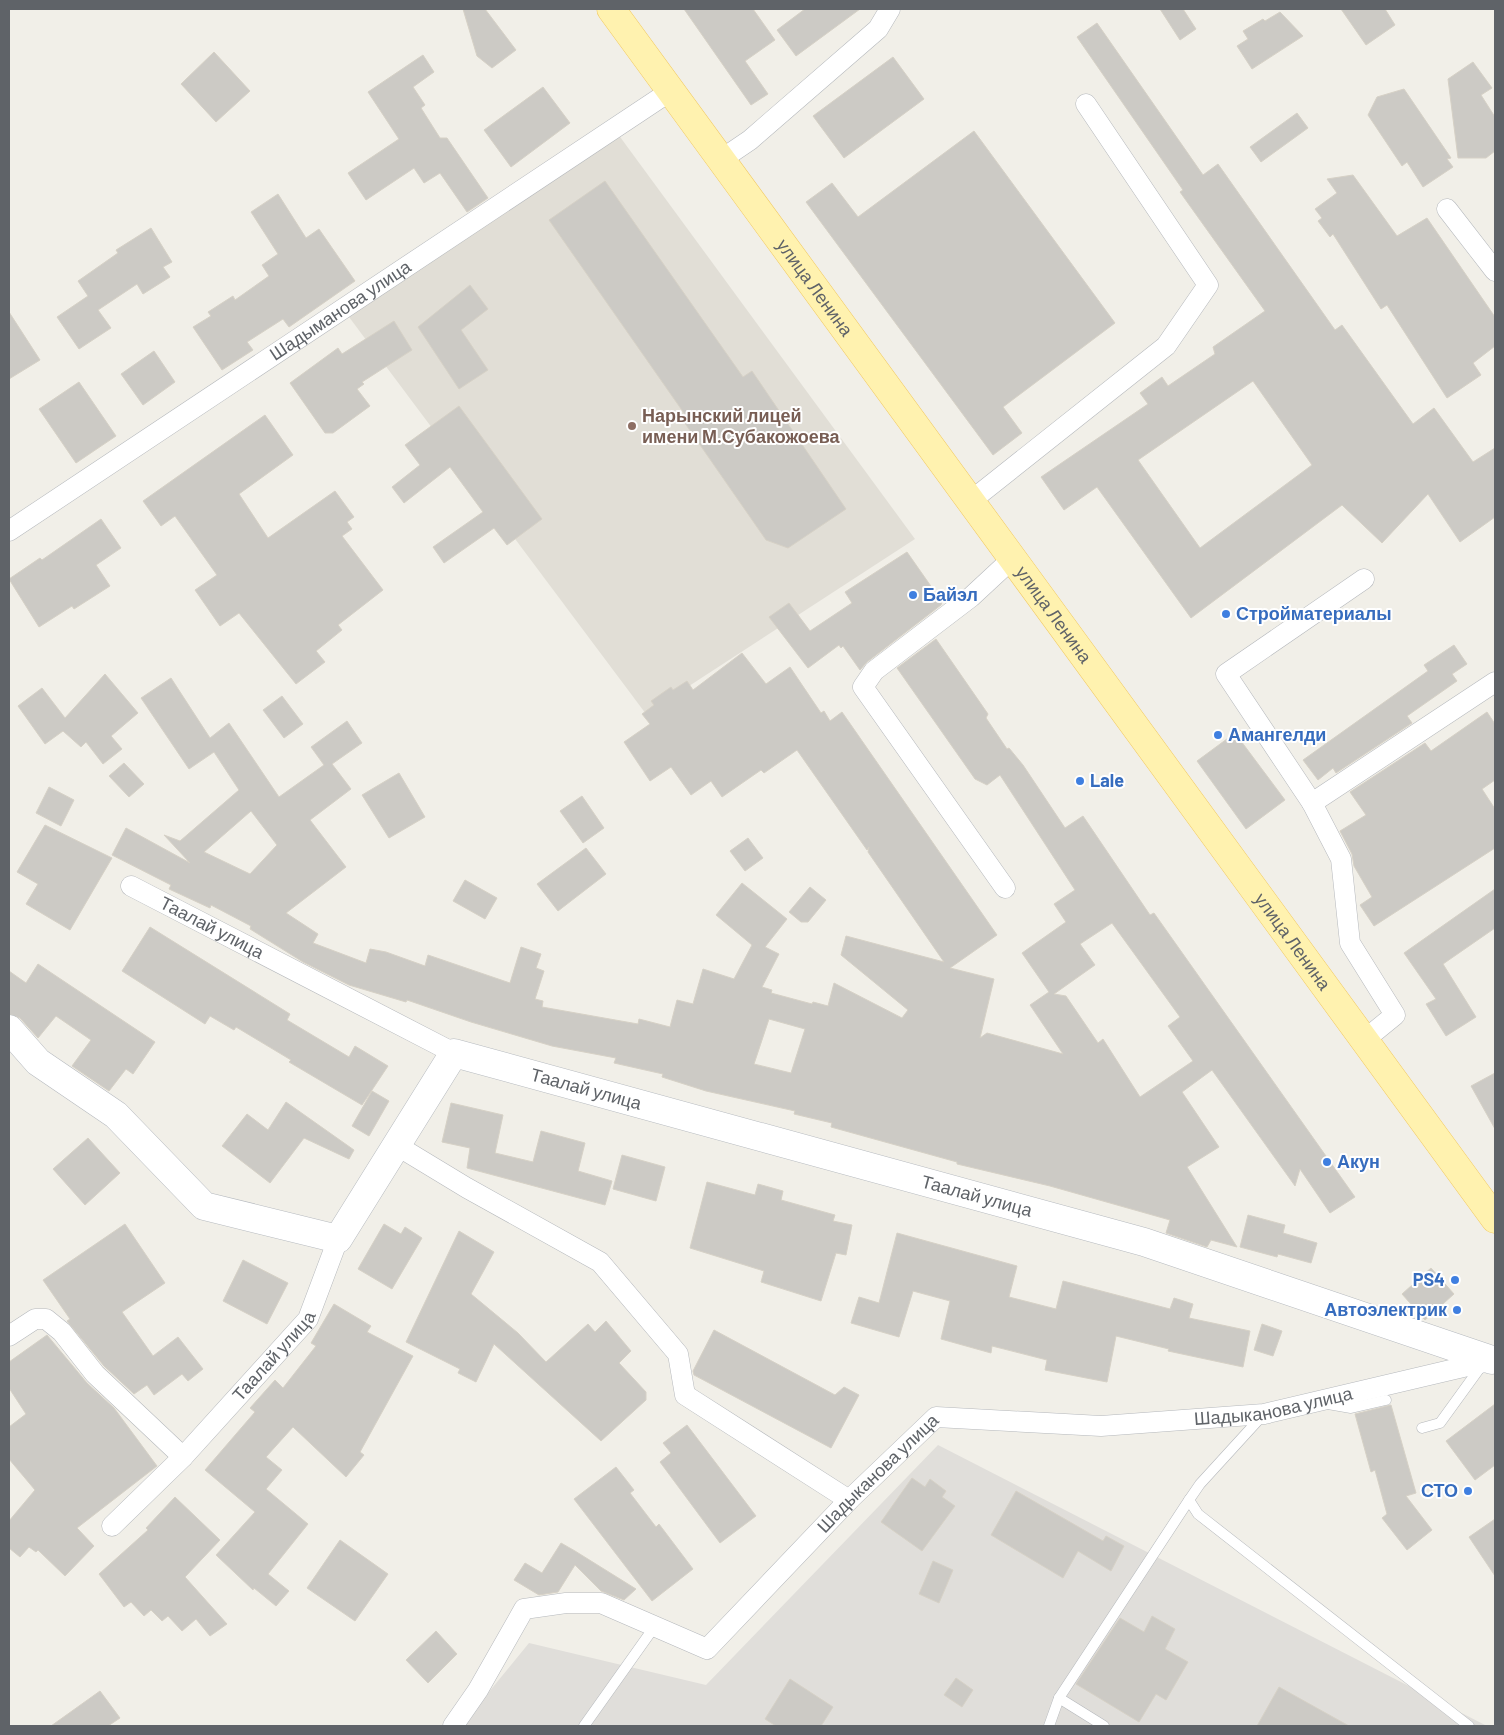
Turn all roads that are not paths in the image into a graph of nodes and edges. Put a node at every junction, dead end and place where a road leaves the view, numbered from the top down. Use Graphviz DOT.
graph roads {
  1 [pos="611,9"];
  2 [pos="890,9"];
  3 [pos="672,90"];
  4 [pos="1086,104"];
  5 [pos="722,159"];
  6 [pos="1447,209"];
  7 [pos="1495,271"];
  8 [pos="972,500"];
  9 [pos="9,531"];
  10 [pos="1013,558"];
  11 [pos="1364,579"];
  12 [pos="1495,682"];
  13 [pos="1312,803"];
  14 [pos="131,886"];
  15 [pos="1005,888"];
  16 [pos="9,1029"];
  17 [pos="1368,1038"];
  18 [pos="454,1053"];
  19 [pos="396,1146"];
  20 [pos="1495,1219"];
  21 [pos="338,1239"];
  22 [pos="9,1336"];
  23 [pos="1490,1360"];
  24 [pos="1386,1400"];
  25 [pos="1313,1402"];
  26 [pos="1264,1414"];
  27 [pos="1422,1428"];
  28 [pos="183,1457"];
  29 [pos="849,1500"];
  30 [pos="1189,1500"];
  31 [pos="112,1526"];
  32 [pos="655,1626"];
  33 [pos="1060,1698"];
  34 [pos="453,1726"];
  35 [pos="584,1726"];
  36 [pos="1049,1726"];
  37 [pos="1104,1726"];
  38 [pos="1469,1726"];
  1 -- 3 [label="main road, улица Ленина"];
  2 -- 5 [label="street"];
  3 -- 5 [label="main road, улица Ленина"];
  3 -- 9 [label="street, Шадыманова улица"];
  4 -- 8 [label="street"];
  5 -- 8 [label="main road, улица Ленина"];
  6 -- 7 [label="street"];
  8 -- 10 [label="main road, улица Ленина"];
  10 -- 15 [label="street"];
  10 -- 20 [label="main road, улица Ленина"];
  11 -- 13 [label="street"];
  12 -- 13 [label="street"];
  13 -- 17 [label="street"];
  14 -- 18 [label="street, Таалай улица"];
  16 -- 21 [label="street"];
  18 -- 19 [label="street, Таалай улица"];
  18 -- 23 [label="street, Таалай улица"];
  19 -- 21 [label="street, Таалай улица"];
  19 -- 29 [label="street"];
  21 -- 28 [label="street, Таалай улица"];
  22 -- 28 [label="street"];
  23 -- 25 [label="street, Шадыканова улица"];
  23 -- 27 [label="lane"];
  24 -- 25 [label="lane"];
  25 -- 26 [label="street, Шадыканова улица"];
  26 -- 29 [label="street, Шадыканова улица"];
  26 -- 30 [label="lane"];
  28 -- 31 [label="street, Таалай улица"];
  29 -- 32 [label="street, Шадыканова улица"];
  30 -- 33 [label="lane"];
  30 -- 38 [label="lane"];
  32 -- 34 [label="street, Шадыканова улица"];
  32 -- 35 [label="lane"];
  33 -- 36 [label="lane"];
  33 -- 37 [label="lane"];
}
